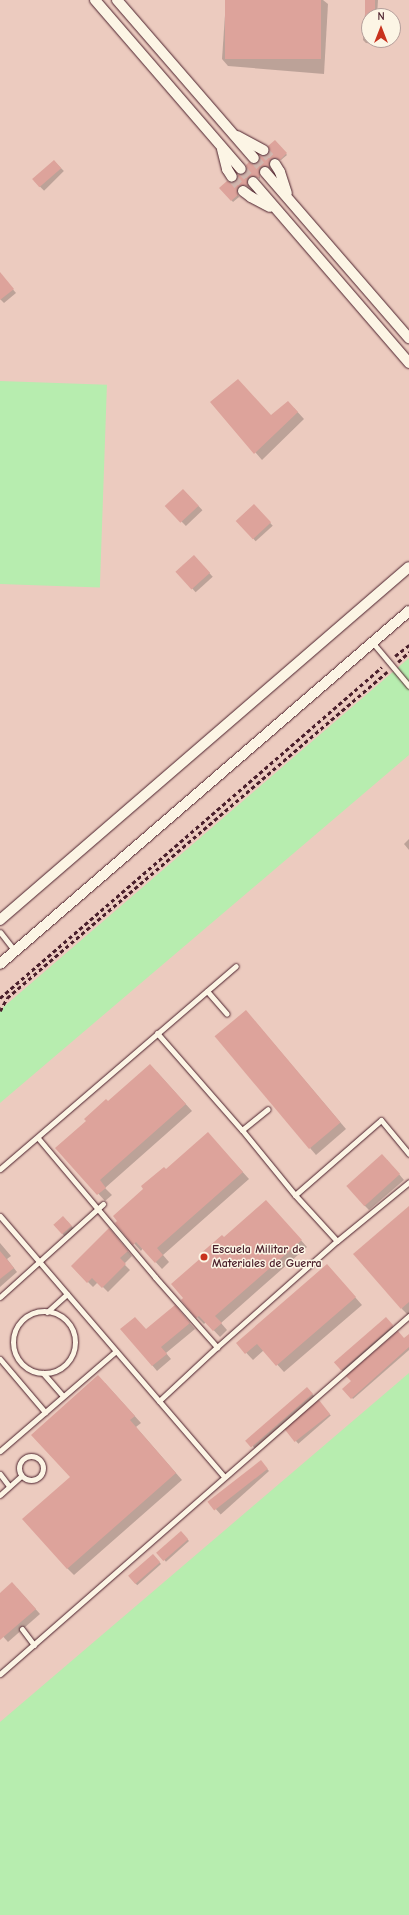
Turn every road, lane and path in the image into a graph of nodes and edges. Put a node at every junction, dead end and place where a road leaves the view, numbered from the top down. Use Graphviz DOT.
graph roads {
  1 [pos="95,0"];
  2 [pos="117,0"];
  3 [pos="232,133"];
  4 [pos="220,144"];
  5 [pos="263,150"];
  6 [pos="254,158"];
  7 [pos="275,164"];
  8 [pos="241,169"];
  9 [pos="265,172"];
  10 [pos="232,177"];
  11 [pos="253,182"];
  12 [pos="243,191"];
  13 [pos="291,202"];
  14 [pos="279,212"];
  15 [pos="409,338"];
  16 [pos="409,363"];
  17 [pos="409,567"];
  18 [pos="409,611"];
  19 [pos="373,642"];
  20 [pos="409,645"];
  21 [pos="409,652"];
  22 [pos="388,662"];
  23 [pos="392,667"];
  24 [pos="409,686"];
  25 [pos="0,920"];
  26 [pos="0,932"];
  27 [pos="15,951"];
  28 [pos="0,964"];
  29 [pos="236,966"];
  30 [pos="207,991"];
  31 [pos="0,998"];
  32 [pos="0,1011"];
  33 [pos="227,1014"];
  34 [pos="157,1033"];
  35 [pos="268,1109"];
  36 [pos="242,1130"];
  37 [pos="38,1138"];
  38 [pos="409,1154"];
  39 [pos="0,1169"];
  40 [pos="409,1182"];
  41 [pos="295,1195"];
  42 [pos="103,1204"];
  43 [pos="98,1209"];
  44 [pos="0,1216"];
  45 [pos="337,1241"];
  46 [pos="39,1262"];
  47 [pos="67,1294"];
  48 [pos="0,1297"];
  49 [pos="47,1312"];
  50 [pos="409,1316"];
  51 [pos="216,1347"];
  52 [pos="116,1351"];
  53 [pos="0,1359"];
  54 [pos="43,1373"];
  55 [pos="63,1396"];
  56 [pos="159,1401"];
  57 [pos="45,1412"];
  58 [pos="0,1451"];
  59 [pos="0,1474"];
  60 [pos="21,1476"];
  61 [pos="224,1476"];
  62 [pos="9,1486"];
  63 [pos="0,1494"];
  64 [pos="22,1629"];
  65 [pos="34,1645"];
  66 [pos="0,1674"];
  1 -- 4 [label="street"];
  2 -- 3 [label="street"];
  3 -- 5 [label="street"];
  3 -- 6 [label="street"];
  4 -- 8 [label="street"];
  4 -- 10 [label="street"];
  7 -- 13 [label="street"];
  9 -- 13 [label="street"];
  11 -- 14 [label="street"];
  12 -- 14 [label="street"];
  13 -- 15 [label="street"];
  14 -- 16 [label="street"];
  17 -- 25 [label="street"];
  18 -- 19 [label="street"];
  19 -- 22 [label="lane"];
  19 -- 27 [label="street"];
  20 -- 22 [label="path"];
  21 -- 23 [label="path"];
  22 -- 23 [label="lane"];
  22 -- 31 [label="path"];
  23 -- 24 [label="lane"];
  23 -- 32 [label="path"];
  26 -- 27 [label="lane"];
  27 -- 28 [label="street"];
  29 -- 30 [label="lane"];
  30 -- 33 [label="lane"];
  30 -- 34 [label="lane"];
  34 -- 36 [label="lane"];
  34 -- 37 [label="lane"];
  35 -- 36 [label="lane"];
  36 -- 41 [label="lane"];
  37 -- 39 [label="lane"];
  37 -- 43 [label="lane"];
  38 -- 41 [label="lane"];
  40 -- 45 [label="lane"];
  41 -- 45 [label="lane"];
  42 -- 43 [label="lane"];
  43 -- 46 [label="lane"];
  43 -- 51 [label="lane"];
  44 -- 46 [label="lane"];
  45 -- 51 [label="lane"];
  46 -- 47 [label="lane"];
  46 -- 48 [label="lane"];
  47 -- 49 [label="lane"];
  47 -- 52 [label="lane"];
  49 -- 54 [label="lane"];
  49 -- 54 [label="lane"];
  50 -- 61 [label="lane"];
  51 -- 56 [label="lane"];
  52 -- 55 [label="lane"];
  52 -- 56 [label="lane"];
  53 -- 57 [label="lane"];
  54 -- 55 [label="lane"];
  55 -- 57 [label="lane"];
  56 -- 61 [label="lane"];
  57 -- 58 [label="lane"];
  59 -- 62 [label="lane"];
  60 -- 60 [label="lane"];
  60 -- 62 [label="lane"];
  61 -- 65 [label="lane"];
  62 -- 63 [label="lane"];
  64 -- 65 [label="lane"];
  65 -- 66 [label="lane"];
}
